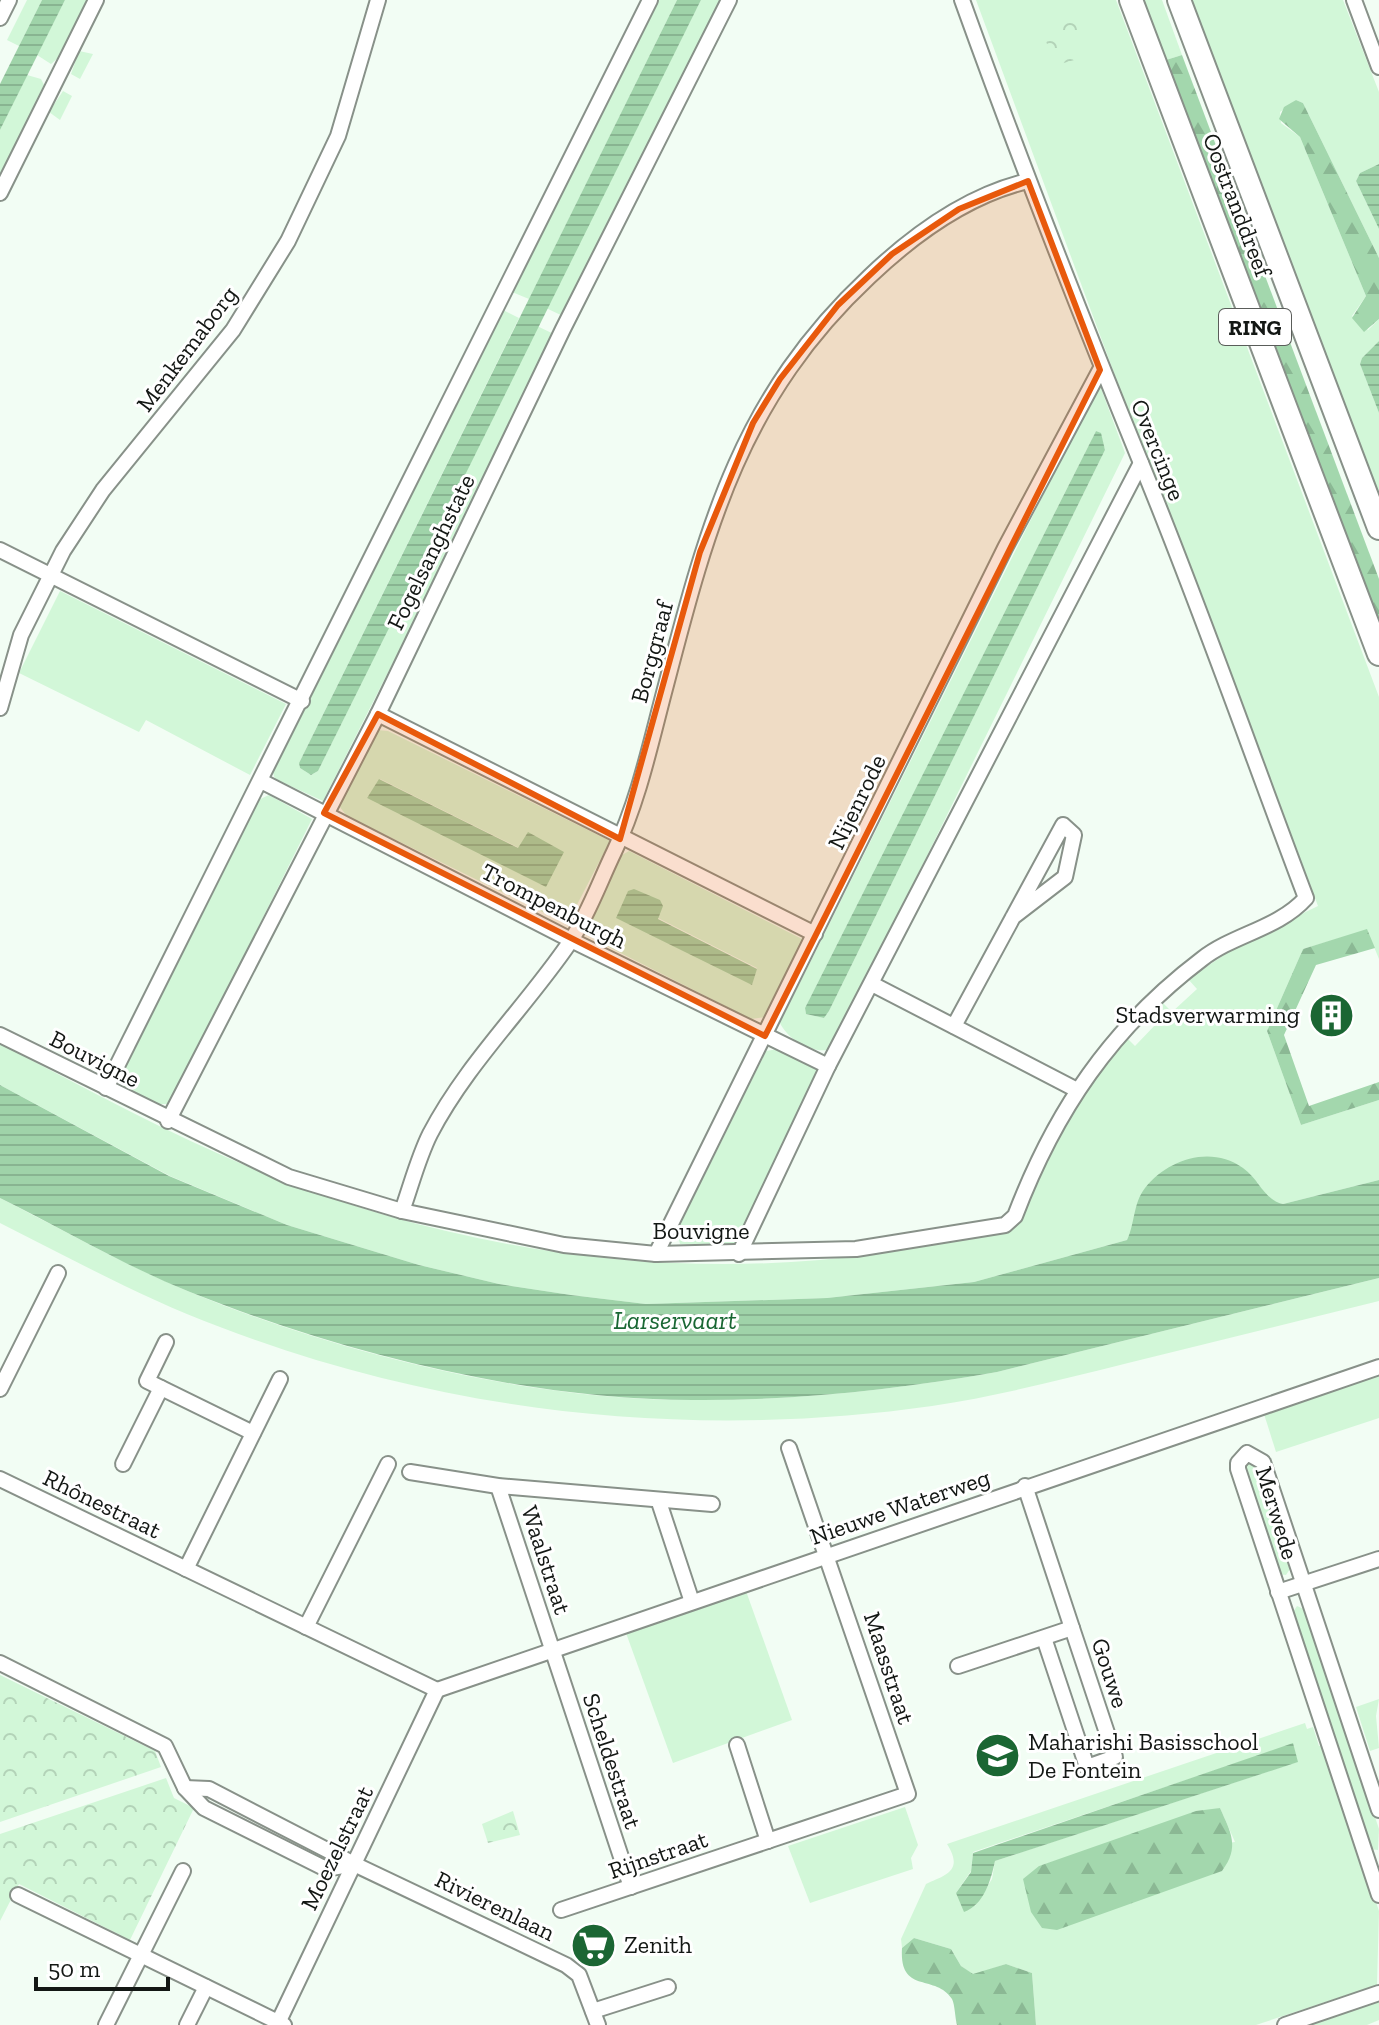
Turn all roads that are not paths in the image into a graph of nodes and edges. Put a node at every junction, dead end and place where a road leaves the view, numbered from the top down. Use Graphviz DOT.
graph roads {
  1 [pos="9,0"];
  2 [pos="96,0"];
  3 [pos="378,0"];
  4 [pos="650,0"];
  5 [pos="729,0"];
  6 [pos="962,0"];
  7 [pos="1131,0"];
  8 [pos="1179,0"];
  9 [pos="1354,0"];
  10 [pos="0,18"];
  11 [pos="1378,64"];
  12 [pos="1028,181"];
  13 [pos="0,193"];
  14 [pos="1100,370"];
  15 [pos="1141,463"];
  16 [pos="1379,528"];
  17 [pos="0,550"];
  18 [pos="51,576"];
  19 [pos="1379,654"];
  20 [pos="302,701"];
  21 [pos="0,708"];
  22 [pos="378,714"];
  23 [pos="261,781"];
  24 [pos="324,813"];
  25 [pos="620,839"];
  26 [pos="1292,914"];
  27 [pos="1013,917"];
  28 [pos="815,934"];
  29 [pos="571,940"];
  30 [pos="872,984"];
  31 [pos="954,1026"];
  32 [pos="0,1035"];
  33 [pos="765,1036"];
  34 [pos="828,1066"];
  35 [pos="106,1088"];
  36 [pos="1077,1090"];
  37 [pos="168,1121"];
  38 [pos="402,1211"];
  39 [pos="656,1254"];
  40 [pos="739,1254"];
  41 [pos="58,1273"];
  42 [pos="166,1342"];
  43 [pos="1379,1367"];
  44 [pos="280,1379"];
  45 [pos="161,1388"];
  46 [pos="0,1389"];
  47 [pos="253,1433"];
  48 [pos="789,1448"];
  49 [pos="123,1464"];
  50 [pos="388,1464"];
  51 [pos="410,1472"];
  52 [pos="0,1479"];
  53 [pos="498,1486"];
  54 [pos="1025,1486"];
  55 [pos="659,1502"];
  56 [pos="712,1504"];
  57 [pos="829,1556"];
  58 [pos="1379,1559"];
  59 [pos="186,1569"];
  60 [pos="1303,1583"];
  61 [pos="1278,1592"];
  62 [pos="692,1602"];
  63 [pos="306,1627"];
  64 [pos="1072,1628"];
  65 [pos="1044,1638"];
  66 [pos="552,1649"];
  67 [pos="0,1663"];
  68 [pos="958,1666"];
  69 [pos="437,1690"];
  70 [pos="737,1745"];
  71 [pos="908,1794"];
  72 [pos="1379,1810"];
  73 [pos="768,1841"];
  74 [pos="354,1864"];
  75 [pos="1374,1866"];
  76 [pos="183,1871"];
  77 [pos="631,1887"];
  78 [pos="18,1895"];
  79 [pos="1379,1895"];
  80 [pos="561,1910"];
  81 [pos="140,1955"];
  82 [pos="206,1987"];
  83 [pos="668,1987"];
  84 [pos="1379,1993"];
  85 [pos="595,2018"];
  86 [pos="280,2024"];
  87 [pos="106,2025"];
  88 [pos="187,2025"];
  89 [pos="1285,2025"];
  1 -- 10 [label="street"];
  2 -- 13 [label="street"];
  3 -- 18 [label="street, Menkemaborg"];
  4 -- 20 [label="street, Fogelsanghstate"];
  5 -- 22 [label="street, Fogelsanghstate"];
  6 -- 12 [label="street, Overcinge"];
  7 -- 19 [label="main road, Oostranddreef / RING"];
  8 -- 16 [label="main road, Oostranddreef / RING"];
  9 -- 11 [label="street"];
  12 -- 14 [label="street, Overcinge"];
  12 -- 25 [label="street, Borggraaf"];
  14 -- 15 [label="street, Overcinge"];
  14 -- 28 [label="street, Nijenrode"];
  15 -- 26 [label="street, Overcinge"];
  15 -- 30 [label="street"];
  17 -- 18 [label="street"];
  18 -- 20 [label="street"];
  18 -- 21 [label="street, Menkemaborg"];
  20 -- 23 [label="street, Fogelsanghstate"];
  22 -- 24 [label="street, Fogelsanghstate"];
  22 -- 25 [label="street"];
  23 -- 24 [label="street, Trompenburgh"];
  23 -- 35 [label="street, Fogelsanghstate"];
  24 -- 29 [label="street, Trompenburgh"];
  24 -- 37 [label="street, Fogelsanghstate"];
  25 -- 28 [label="street"];
  25 -- 29 [label="street, Borggraaf"];
  26 -- 36 [label="street, Bouvigne"];
  27 -- 27 [label="street"];
  27 -- 31 [label="street"];
  28 -- 33 [label="street, Nijenrode"];
  29 -- 33 [label="street, Trompenburgh"];
  29 -- 38 [label="street, Borggraaf"];
  30 -- 31 [label="street"];
  30 -- 34 [label="street"];
  31 -- 36 [label="street"];
  32 -- 35 [label="street, Bouvigne"];
  33 -- 34 [label="street, Trompenburgh"];
  33 -- 39 [label="street, Nijenrode"];
  34 -- 40 [label="street"];
  35 -- 37 [label="street, Bouvigne"];
  36 -- 40 [label="street, Bouvigne"];
  37 -- 38 [label="street, Bouvigne"];
  38 -- 39 [label="street, Bouvigne"];
  39 -- 40 [label="street, Bouvigne"];
  41 -- 46 [label="street"];
  42 -- 45 [label="street"];
  43 -- 54 [label="street, Nieuwe Waterweg"];
  44 -- 47 [label="street"];
  45 -- 47 [label="street"];
  45 -- 49 [label="street, Rhônestraat"];
  47 -- 59 [label="street"];
  48 -- 57 [label="street"];
  50 -- 63 [label="street"];
  51 -- 53 [label="street, Waalstraat"];
  52 -- 59 [label="street, Rhônestraat"];
  53 -- 55 [label="street, Waalstraat"];
  53 -- 66 [label="street, Waalstraat"];
  54 -- 57 [label="street, Nieuwe Waterweg"];
  54 -- 64 [label="street, Gouwe"];
  55 -- 56 [label="street, Waalstraat"];
  55 -- 62 [label="street"];
  57 -- 62 [label="street, Nieuwe Waterweg"];
  57 -- 71 [label="street, Maasstraat"];
  58 -- 60 [label="street, Merwede"];
  59 -- 63 [label="street, Rhônestraat"];
  60 -- 61 [label="street, Merwede"];
  60 -- 61 [label="street, Merwede"];
  60 -- 72 [label="street, Merwede"];
  61 -- 75 [label="street, Merwede"];
  62 -- 66 [label="street, Nieuwe Waterweg"];
  63 -- 69 [label="street, Rhônestraat"];
  64 -- 65 [label="street, Gouwe"];
  64 -- 65 [label="street, Gouwe"];
  65 -- 68 [label="street, Gouwe"];
  66 -- 69 [label="street, Nieuwe Waterweg"];
  66 -- 77 [label="street, Scheldestraat"];
  67 -- 74 [label="street, Rivierenlaan"];
  69 -- 74 [label="street, Moezelstraat"];
  70 -- 73 [label="street"];
  71 -- 73 [label="street, Rijnstraat"];
  73 -- 77 [label="street, Rijnstraat"];
  74 -- 85 [label="street, Rivierenlaan"];
  74 -- 86 [label="street, Moezelstraat"];
  75 -- 79 [label="street, Merwede"];
  76 -- 81 [label="street"];
  77 -- 80 [label="street, Rijnstraat"];
  78 -- 81 [label="street"];
  81 -- 82 [label="street"];
  81 -- 87 [label="street"];
  82 -- 86 [label="street"];
  82 -- 88 [label="street"];
  83 -- 85 [label="street, Rivierenlaan"];
  84 -- 89 [label="street"];
}
